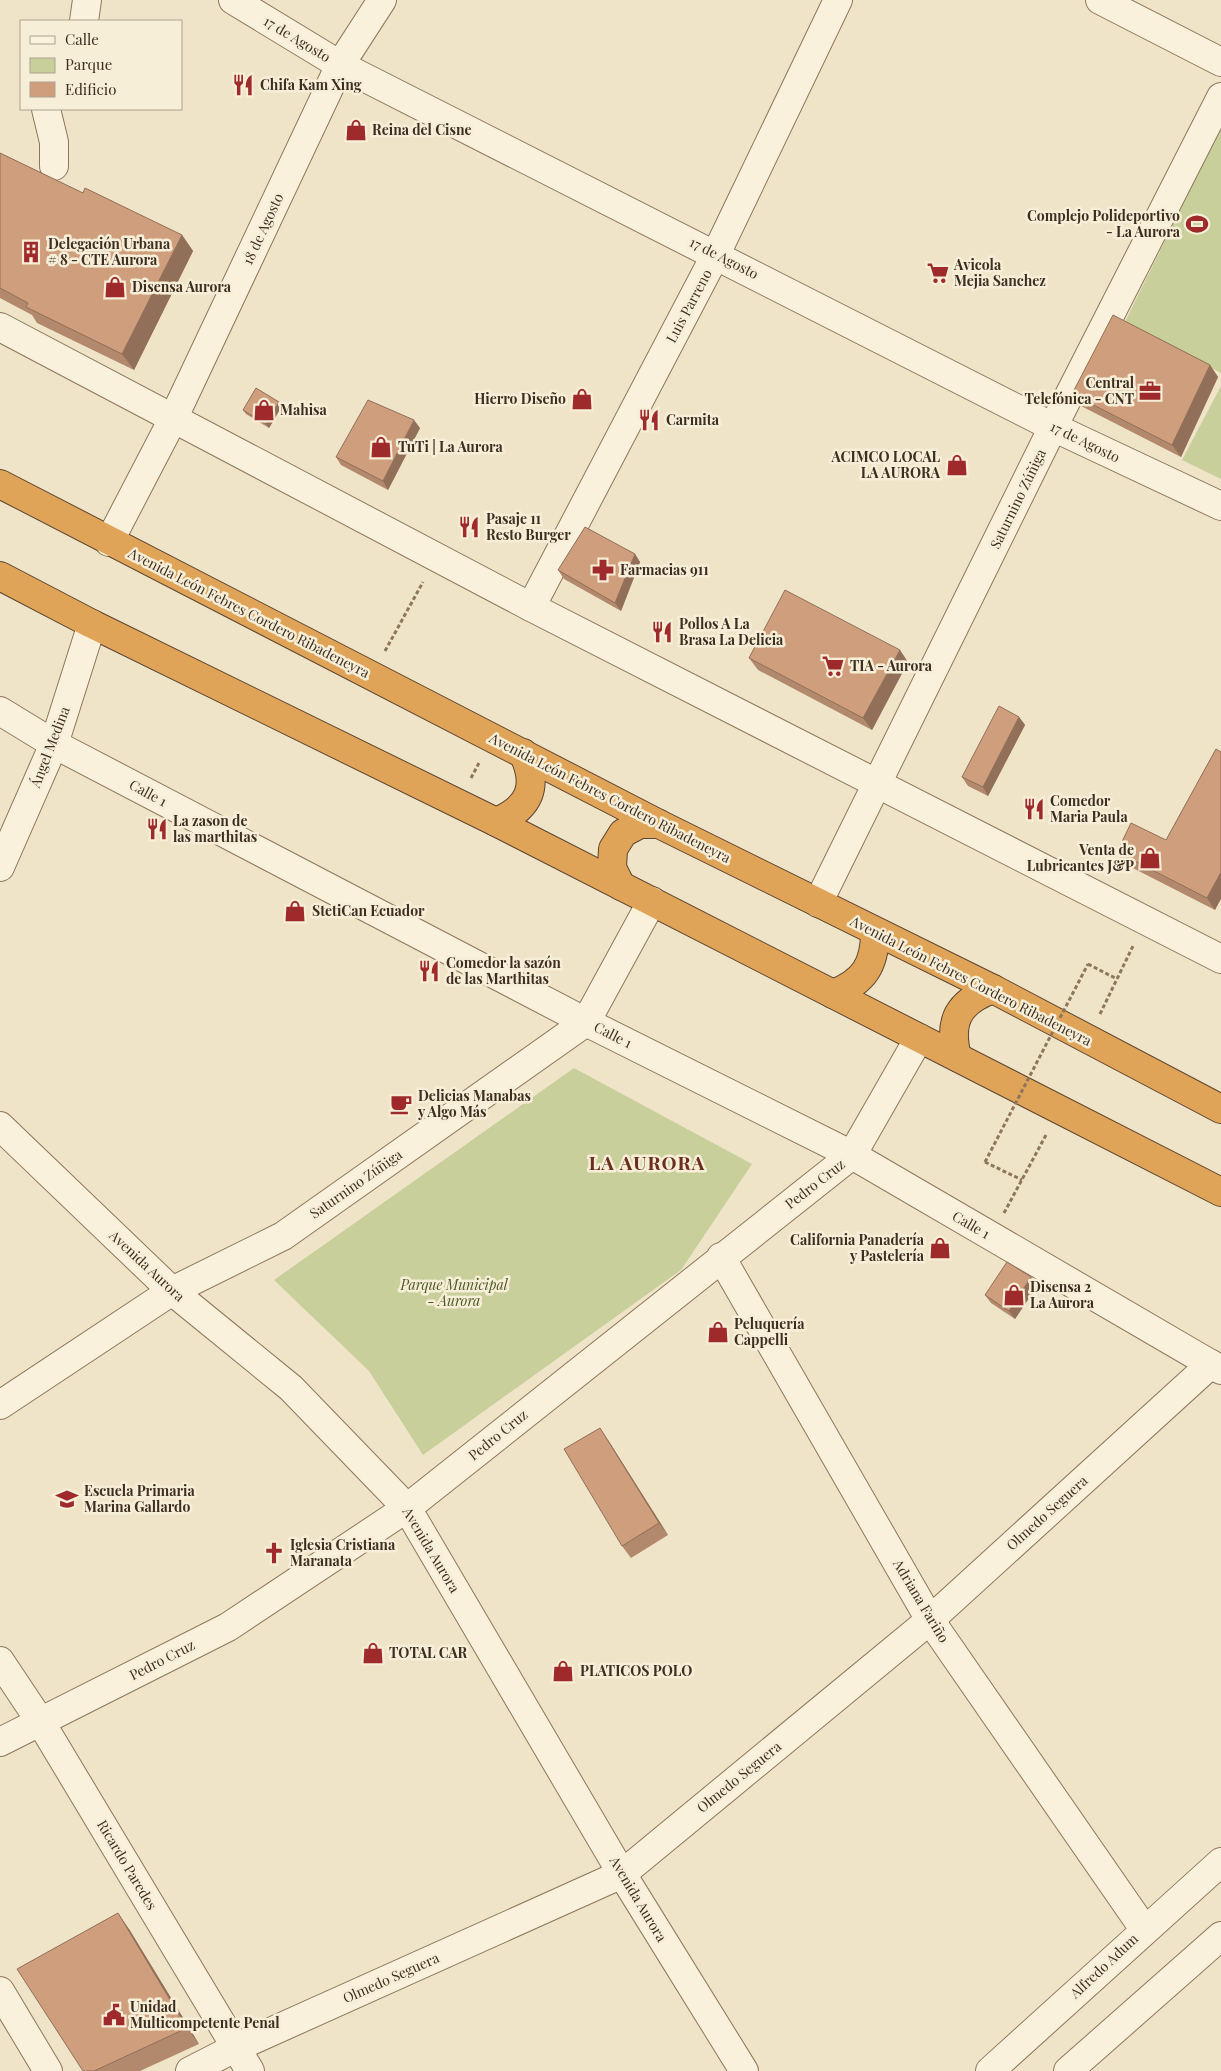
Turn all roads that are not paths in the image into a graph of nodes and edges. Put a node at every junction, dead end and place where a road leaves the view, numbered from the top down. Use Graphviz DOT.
graph roads {
  1 [pos="87,0"];
  2 [pos="233,0"];
  3 [pos="382,0"];
  4 [pos="838,0"];
  5 [pos="1100,0"];
  6 [pos="84,20"];
  7 [pos="1221,62"];
  8 [pos="340,65"];
  9 [pos="1221,97"];
  10 [pos="46,110"];
  11 [pos="54,166"];
  12 [pos="716,254"];
  13 [pos="0,327"];
  14 [pos="173,419"];
  15 [pos="1053,427"];
  16 [pos="0,484"];
  17 [pos="1221,506"];
  18 [pos="109,542"];
  19 [pos="0,576"];
  20 [pos="531,607"];
  21 [pos="92,624"];
  22 [pos="0,711"];
  23 [pos="54,744"];
  24 [pos="523,753"];
  25 [pos="877,784"];
  26 [pos="496,822"];
  27 [pos="659,824"];
  28 [pos="0,867"];
  29 [pos="621,886"];
  30 [pos="652,901"];
  31 [pos="818,903"];
  32 [pos="875,932"];
  33 [pos="1221,959"];
  34 [pos="993,989"];
  35 [pos="832,994"];
  36 [pos="586,1022"];
  37 [pos="919,1038"];
  38 [pos="957,1057"];
  39 [pos="1221,1108"];
  40 [pos="0,1126"];
  41 [pos="852,1155"];
  42 [pos="1221,1192"];
  43 [pos="721,1257"];
  44 [pos="172,1291"];
  45 [pos="1216,1367"];
  46 [pos="0,1405"];
  47 [pos="407,1508"];
  48 [pos="930,1620"];
  49 [pos="0,1661"];
  50 [pos="40,1721"];
  51 [pos="0,1742"];
  52 [pos="1221,1862"];
  53 [pos="622,1874"];
  54 [pos="1144,1930"];
  55 [pos="1221,1936"];
  56 [pos="0,1991"];
  57 [pos="235,2048"];
  58 [pos="48,2071"];
  59 [pos="190,2071"];
  60 [pos="250,2071"];
  61 [pos="744,2071"];
  62 [pos="990,2071"];
  63 [pos="1068,2071"];
  1 -- 6 [label="street"];
  2 -- 8 [label="street, 17 de Agosto"];
  3 -- 8 [label="street, 18 de Agosto"];
  4 -- 12 [label="street, Luis Parreno"];
  5 -- 7 [label="street"];
  8 -- 12 [label="street, 17 de Agosto"];
  8 -- 14 [label="street, 18 de Agosto"];
  9 -- 15 [label="street, Saturnino Zúñiga"];
  10 -- 11 [label="street"];
  12 -- 15 [label="street, 17 de Agosto"];
  12 -- 20 [label="street, Luis Parreno"];
  13 -- 14 [label="street"];
  14 -- 18 [label="street, 18 de Agosto"];
  14 -- 20 [label="street"];
  15 -- 17 [label="street, 17 de Agosto"];
  15 -- 25 [label="street, Saturnino Zúñiga"];
  16 -- 18 [label="highway, Avenida León Febres Cordero Ribadeneyra"];
  18 -- 24 [label="highway, Avenida León Febres Cordero Ribadeneyra"];
  19 -- 21 [label="highway"];
  20 -- 25 [label="street"];
  21 -- 23 [label="street, Ángel Medina"];
  21 -- 26 [label="highway"];
  22 -- 23 [label="street, Calle 1"];
  23 -- 28 [label="street, Ángel Medina"];
  23 -- 36 [label="street, Calle 1"];
  24 -- 26 [label="highway"];
  24 -- 27 [label="highway, Avenida León Febres Cordero Ribadeneyra"];
  25 -- 31 [label="street, Saturnino Zúñiga"];
  25 -- 33 [label="street"];
  26 -- 29 [label="highway"];
  27 -- 29 [label="highway"];
  27 -- 31 [label="highway, Avenida León Febres Cordero Ribadeneyra"];
  29 -- 30 [label="highway"];
  30 -- 35 [label="highway"];
  30 -- 36 [label="street, Saturnino Zúñiga"];
  31 -- 32 [label="highway, Avenida León Febres Cordero Ribadeneyra"];
  32 -- 34 [label="highway, Avenida León Febres Cordero Ribadeneyra"];
  32 -- 35 [label="highway"];
  34 -- 38 [label="highway"];
  34 -- 39 [label="highway, Avenida León Febres Cordero Ribadeneyra"];
  35 -- 37 [label="highway"];
  36 -- 41 [label="street, Calle 1"];
  36 -- 44 [label="street, Saturnino Zúñiga"];
  37 -- 38 [label="highway"];
  37 -- 41 [label="street, Pedro Cruz"];
  38 -- 42 [label="highway"];
  40 -- 44 [label="street, Avenida Aurora"];
  41 -- 43 [label="street, Pedro Cruz"];
  41 -- 45 [label="street, Calle 1"];
  43 -- 47 [label="street, Pedro Cruz"];
  43 -- 48 [label="street, Adriana Fariño"];
  44 -- 46 [label="street, Saturnino Zúñiga"];
  44 -- 47 [label="street, Avenida Aurora"];
  45 -- 48 [label="street, Olmedo Seguera"];
  47 -- 50 [label="street, Pedro Cruz"];
  47 -- 53 [label="street, Avenida Aurora"];
  48 -- 53 [label="street, Olmedo Seguera"];
  48 -- 54 [label="street, Adriana Fariño"];
  49 -- 50 [label="street, Ricardo Paredes"];
  50 -- 51 [label="street, Pedro Cruz"];
  50 -- 57 [label="street, Ricardo Paredes"];
  52 -- 54 [label="street, Alfredo Adum"];
  53 -- 57 [label="street, Olmedo Seguera"];
  53 -- 61 [label="street, Avenida Aurora"];
  54 -- 62 [label="street, Alfredo Adum"];
  55 -- 63 [label="street"];
  56 -- 58 [label="street"];
  57 -- 59 [label="street, Olmedo Seguera"];
  57 -- 60 [label="street, Ricardo Paredes"];
}
